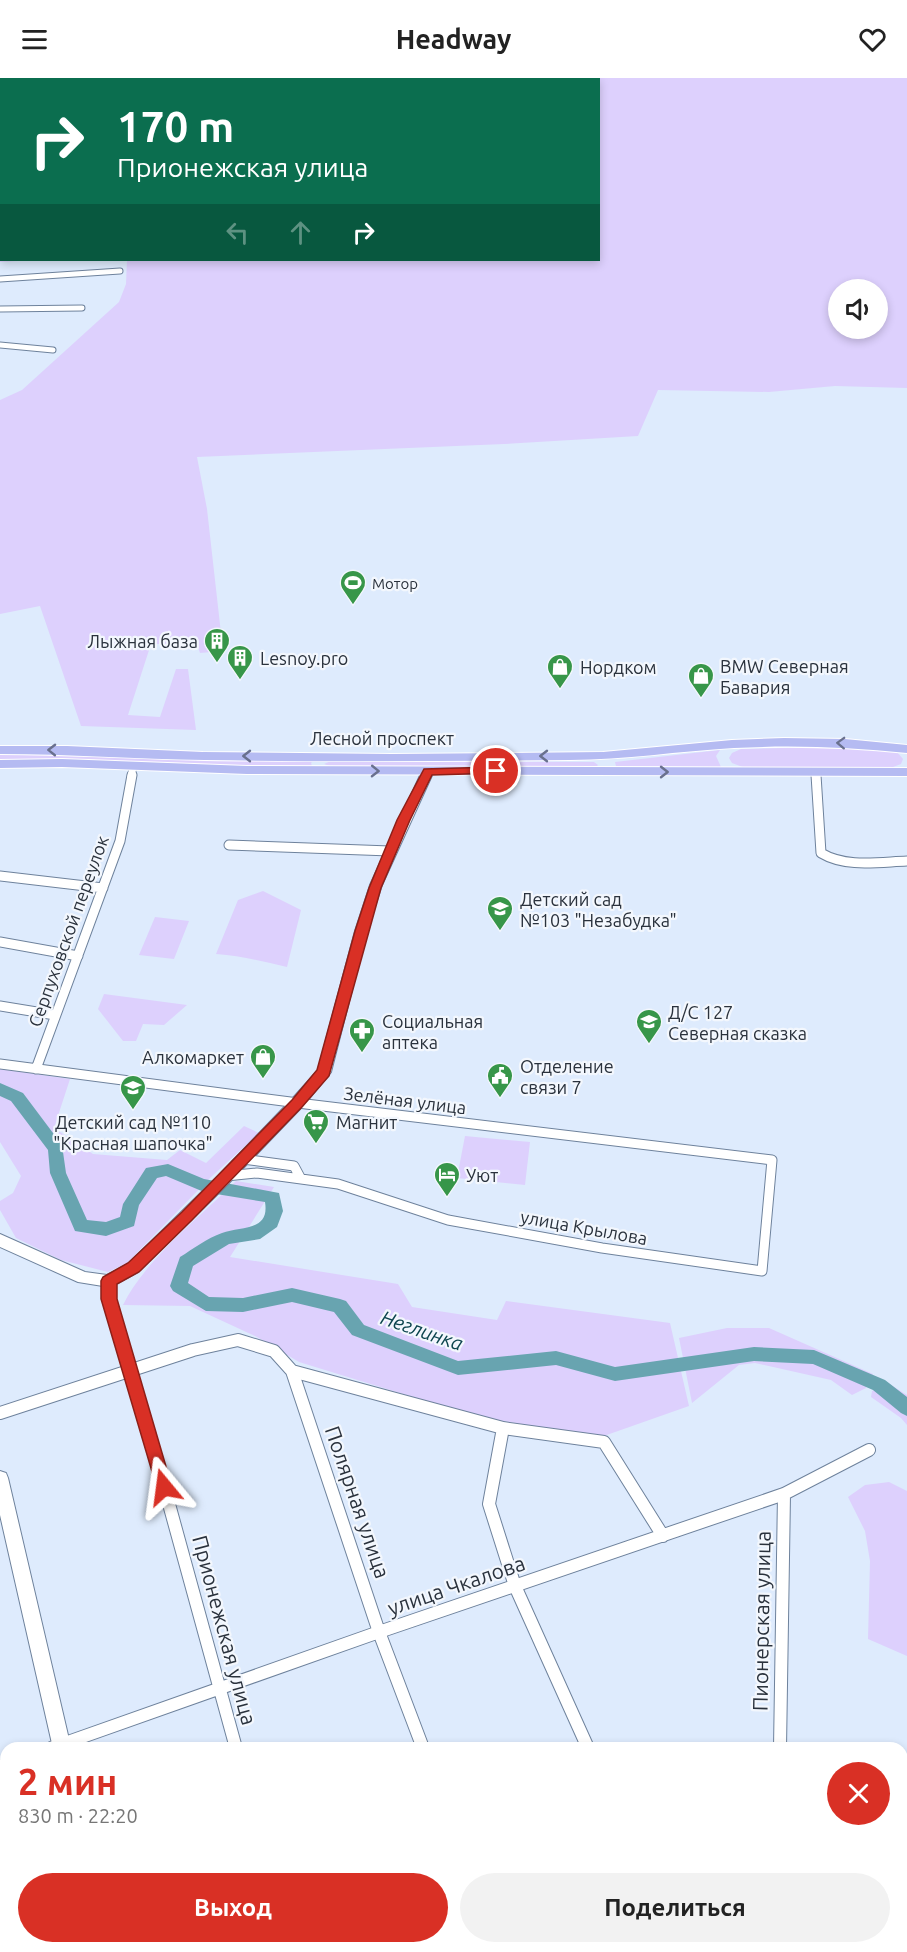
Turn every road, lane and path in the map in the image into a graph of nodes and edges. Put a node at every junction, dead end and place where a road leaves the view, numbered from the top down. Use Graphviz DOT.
graph roads {
  1 [pos="120,271"];
  2 [pos="0,279"];
  3 [pos="82,308"];
  4 [pos="0,309"];
  5 [pos="0,345"];
  6 [pos="53,350"];
  7 [pos="732,744"];
  8 [pos="0,750"];
  9 [pos="904,750"];
  10 [pos="603,756"];
  11 [pos="322,763"];
  12 [pos="0,764"];
  13 [pos="133,767"];
  14 [pos="428,771"];
  15 [pos="905,771"];
  16 [pos="605,772"];
  17 [pos="738,772"];
  18 [pos="816,773"];
  19 [pos="229,845"];
  20 [pos="390,852"];
  21 [pos="907,861"];
  22 [pos="0,876"];
  23 [pos="103,888"];
  24 [pos="0,942"];
  25 [pos="78,956"];
  26 [pos="0,1006"];
  27 [pos="55,1015"];
  28 [pos="0,1064"];
  29 [pos="36,1069"];
  30 [pos="297,1103"];
  31 [pos="735,1155"];
  32 [pos="243,1159"];
  33 [pos="257,1173"];
  34 [pos="225,1178"];
  35 [pos="301,1179"];
  36 [pos="0,1240"];
  37 [pos="109,1281"];
  38 [pos="129,1371"];
  39 [pos="292,1371"];
  40 [pos="0,1413"];
  41 [pos="503,1428"];
  42 [pos="869,1450"];
  43 [pos="0,1478"];
  44 [pos="784,1494"];
  45 [pos="663,1536"];
  46 [pos="515,1586"];
  47 [pos="380,1632"];
  48 [pos="218,1689"];
  49 [pos="57,1742"];
  50 [pos="69,1742"];
  51 [pos="234,1742"];
  52 [pos="421,1742"];
  53 [pos="585,1742"];
  54 [pos="780,1742"];
  1 -- 2 [label="street"];
  3 -- 4 [label="street"];
  5 -- 6 [label="street"];
  9 -- 7 [label="main road, Лесной проспект, one-way"];
  7 -- 10 [label="main road, Лесной проспект"];
  7 -- 17 [label="main road"];
  11 -- 8 [label="main road, Лесной проспект, one-way"];
  10 -- 11 [label="main road, Лесной проспект, one-way"];
  10 -- 16 [label="main road"];
  11 -- 13 [label="main road, Лесной проспект"];
  11 -- 14 [label="main road, Лесной проспект, one-way"];
  12 -- 13 [label="main road, Лесной проспект"];
  13 -- 23 [label="street, Серпуховской переулок"];
  14 -- 16 [label="main road, Лесной проспект"];
  14 -- 20 [label="main road"];
  15 -- 18 [label="main road, Лесной проспект"];
  16 -- 17 [label="main road, Лесной проспект, one-way"];
  17 -- 18 [label="main road, Лесной проспект"];
  18 -- 21 [label="street"];
  19 -- 20 [label="street"];
  20 -- 30 [label="main road"];
  22 -- 23 [label="street"];
  23 -- 25 [label="street, Серпуховской переулок"];
  24 -- 25 [label="street"];
  25 -- 27 [label="street, Серпуховской переулок"];
  26 -- 27 [label="street"];
  27 -- 29 [label="street, Серпуховской переулок"];
  28 -- 29 [label="street, Зелёная улица"];
  29 -- 30 [label="street, Зелёная улица"];
  30 -- 31 [label="street, Зелёная улица"];
  30 -- 32 [label="main road"];
  31 -- 35 [label="street, улица Крылова"];
  32 -- 33 [label="street"];
  32 -- 34 [label="main road"];
  32 -- 35 [label="street"];
  33 -- 34 [label="street, улица Крылова"];
  33 -- 35 [label="street, улица Крылова"];
  34 -- 37 [label="main road"];
  36 -- 37 [label="main road"];
  37 -- 38 [label="street, Прионежская улица"];
  38 -- 39 [label="street"];
  38 -- 40 [label="street"];
  38 -- 48 [label="street, Прионежская улица"];
  39 -- 41 [label="street"];
  39 -- 47 [label="street, Полярная улица"];
  41 -- 45 [label="street"];
  41 -- 46 [label="street"];
  42 -- 44 [label="street, улица Чкалова"];
  43 -- 49 [label="main road"];
  44 -- 45 [label="street, улица Чкалова"];
  44 -- 54 [label="street, Пионерская улица"];
  45 -- 46 [label="street, улица Чкалова"];
  46 -- 47 [label="street, улица Чкалова"];
  46 -- 53 [label="street"];
  47 -- 48 [label="street, улица Чкалова"];
  47 -- 52 [label="street, Полярная улица"];
  48 -- 50 [label="street, улица Чкалова"];
  48 -- 51 [label="street, Прионежская улица"];
}
